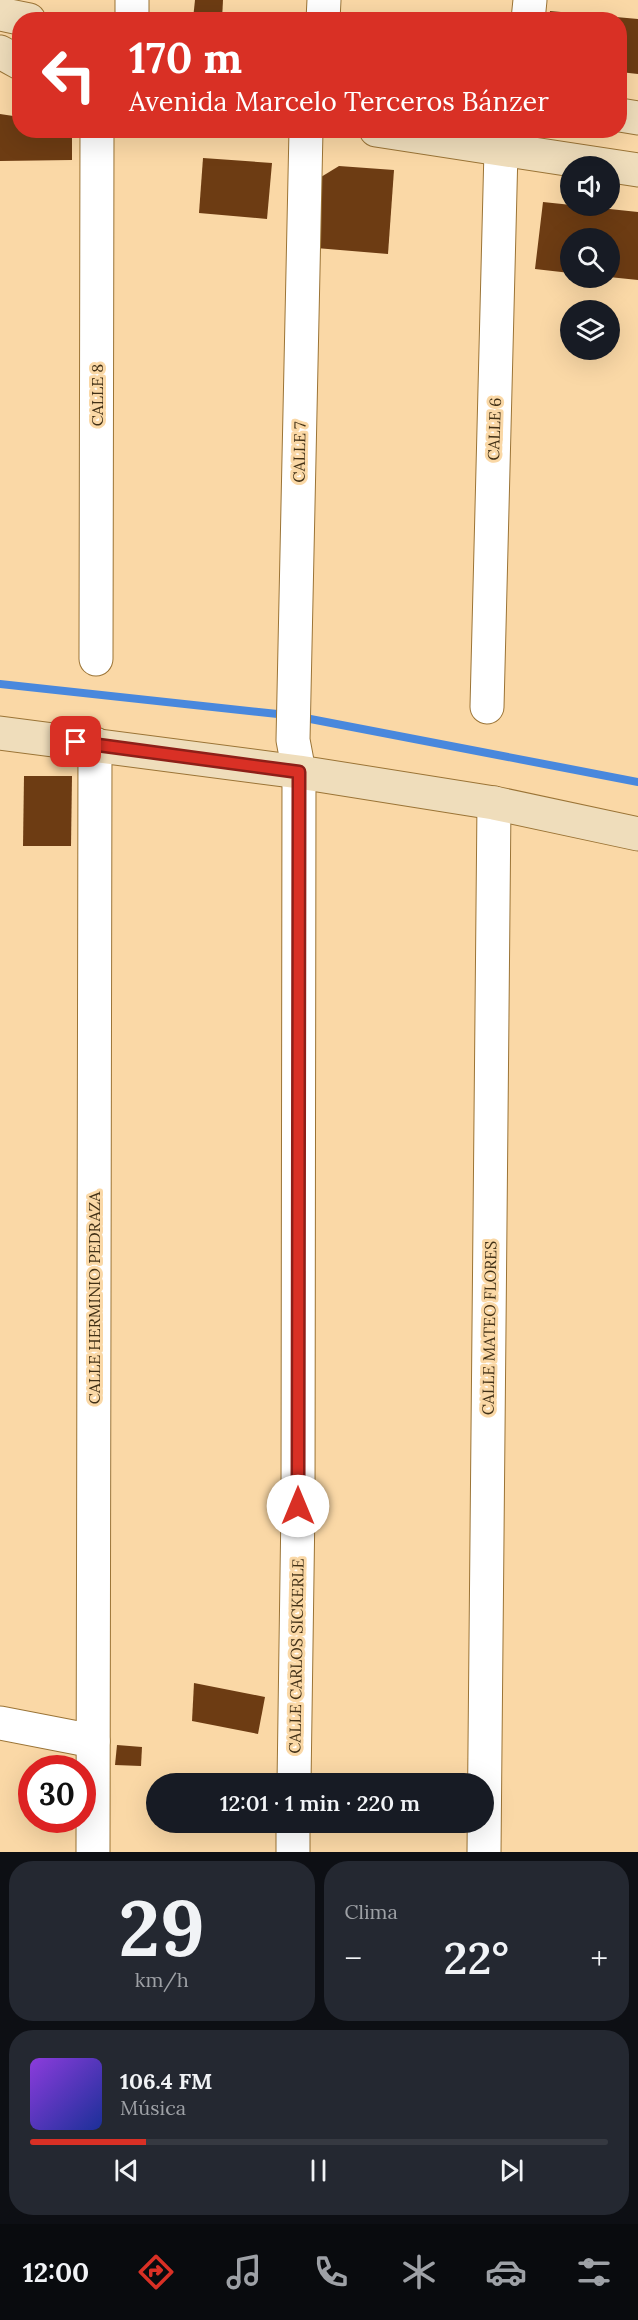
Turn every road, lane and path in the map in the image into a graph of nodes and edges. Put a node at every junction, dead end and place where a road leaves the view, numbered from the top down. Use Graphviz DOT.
graph roads {
  1 [pos="97,138"];
  2 [pos="306,138"];
  3 [pos="426,138"];
  4 [pos="501,150"];
  5 [pos="638,170"];
  6 [pos="96,659"];
  7 [pos="487,707"];
  8 [pos="0,734"];
  9 [pos="95,744"];
  10 [pos="299,772"];
  11 [pos="494,803"];
  12 [pos="638,834"];
  13 [pos="0,1722"];
  14 [pos="93,1741"];
  15 [pos="294,1773"];
  16 [pos="293,1833"];
  17 [pos="93,1852"];
  18 [pos="293,1852"];
  19 [pos="484,1852"];
  1 -- 6 [label="street, CALLE 8"];
  2 -- 10 [label="street, CALLE 7"];
  3 -- 4 [label="street"];
  4 -- 5 [label="street"];
  4 -- 7 [label="street, CALLE 6"];
  8 -- 9 [label="street"];
  9 -- 10 [label="street"];
  9 -- 14 [label="street, CALLE HERMINIO PEDRAZA"];
  10 -- 11 [label="street"];
  10 -- 15 [label="street, CALLE CARLOS SICKERLE"];
  11 -- 12 [label="street"];
  11 -- 19 [label="street, CALLE MATEO FLORES"];
  13 -- 14 [label="street"];
  14 -- 17 [label="street, CALLE HERMINIO PEDRAZA"];
  16 -- 18 [label="street"];
}
